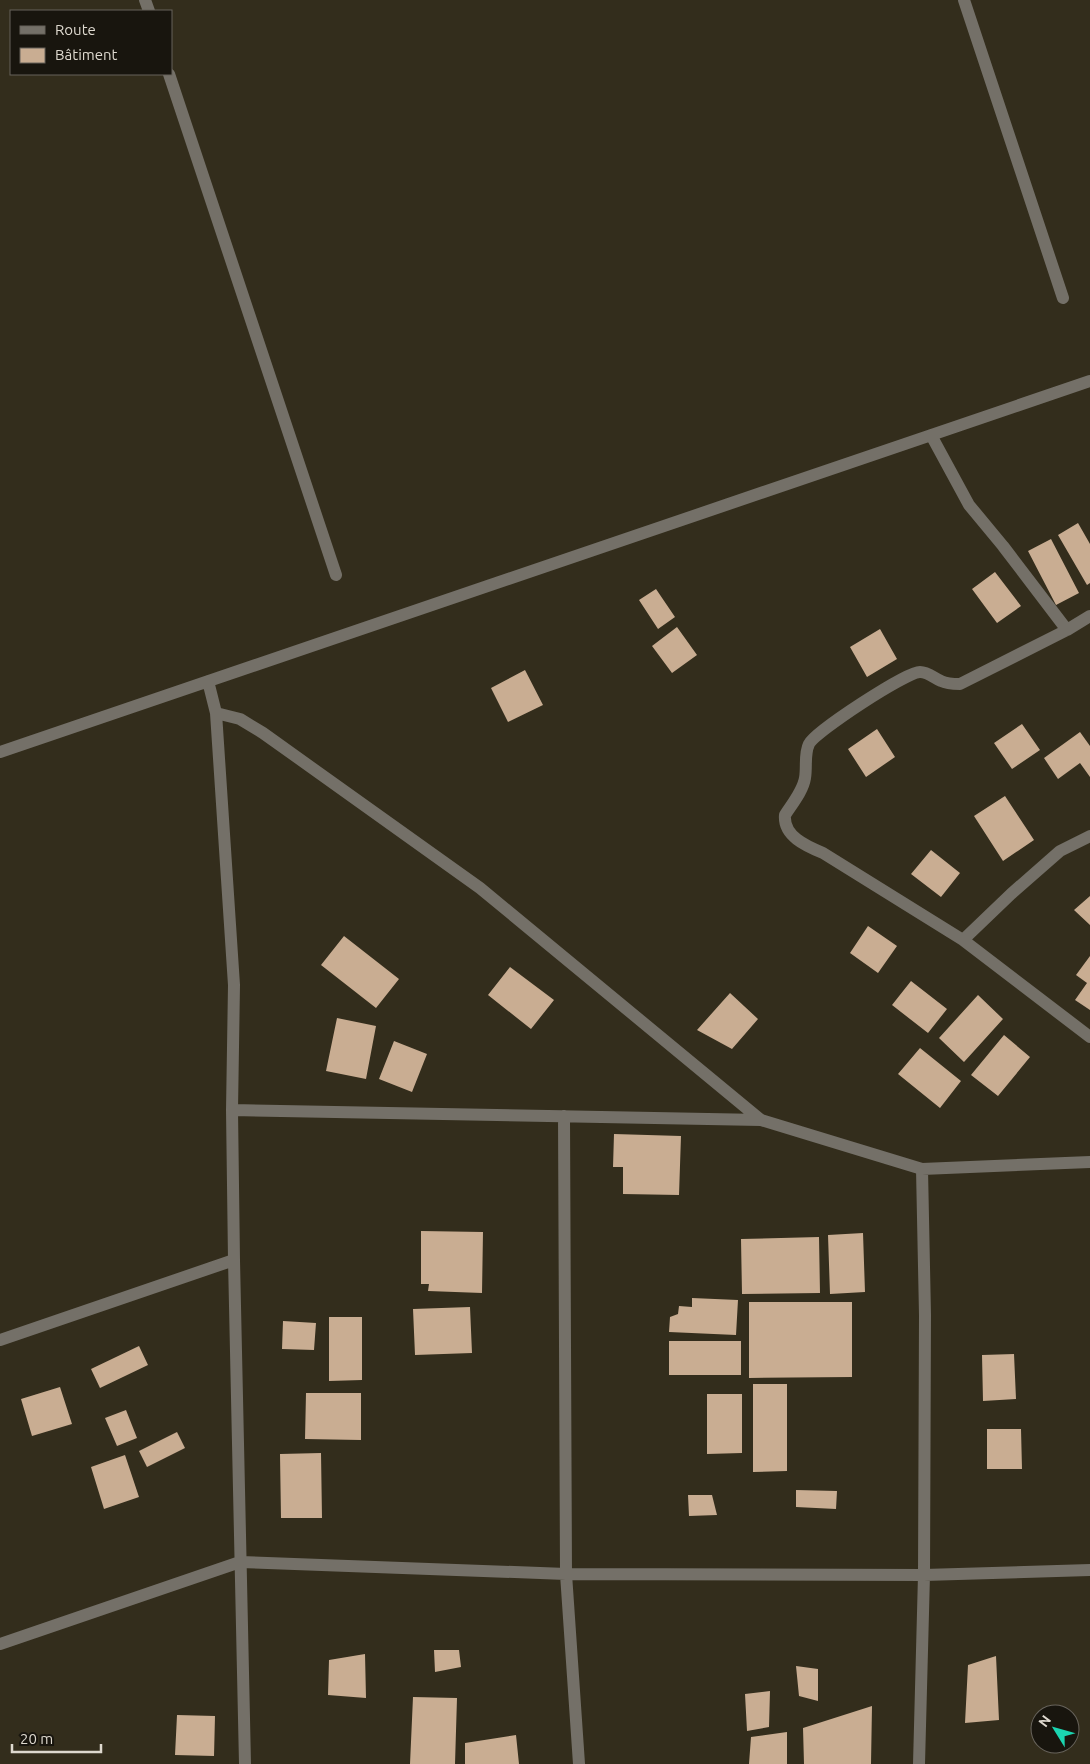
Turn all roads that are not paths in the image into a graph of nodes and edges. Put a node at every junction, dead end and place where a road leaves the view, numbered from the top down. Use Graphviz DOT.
graph roads {
  1 [pos="964,0"];
  2 [pos="170,75"];
  3 [pos="1063,298"];
  4 [pos="1090,381"];
  5 [pos="931,435"];
  6 [pos="336,576"];
  7 [pos="1090,616"];
  8 [pos="1067,630"];
  9 [pos="208,681"];
  10 [pos="216,713"];
  11 [pos="0,752"];
  12 [pos="1090,836"];
  13 [pos="962,940"];
  14 [pos="1090,1037"];
  15 [pos="232,1110"];
  16 [pos="564,1116"];
  17 [pos="761,1120"];
  18 [pos="1090,1161"];
  19 [pos="922,1169"];
  20 [pos="234,1260"];
  21 [pos="0,1340"];
  22 [pos="240,1562"];
  23 [pos="1090,1570"];
  24 [pos="566,1574"];
  25 [pos="924,1575"];
  26 [pos="0,1644"];
  27 [pos="245,1764"];
  28 [pos="580,1764"];
  29 [pos="919,1764"];
  1 -- 3 [label="street"];
  2 -- 6 [label="street"];
  4 -- 5 [label="street"];
  5 -- 8 [label="street"];
  5 -- 9 [label="street"];
  7 -- 8 [label="street"];
  8 -- 13 [label="street"];
  9 -- 10 [label="street"];
  9 -- 11 [label="street"];
  10 -- 15 [label="street"];
  10 -- 17 [label="street"];
  12 -- 13 [label="street"];
  13 -- 14 [label="street"];
  15 -- 16 [label="street"];
  15 -- 20 [label="street"];
  16 -- 17 [label="street"];
  16 -- 24 [label="street"];
  17 -- 19 [label="street"];
  18 -- 19 [label="street"];
  19 -- 25 [label="street"];
  20 -- 21 [label="street"];
  20 -- 22 [label="street"];
  22 -- 24 [label="street"];
  22 -- 26 [label="street"];
  22 -- 27 [label="street"];
  23 -- 25 [label="street"];
  24 -- 25 [label="street"];
  24 -- 28 [label="street"];
  25 -- 29 [label="street"];
}
